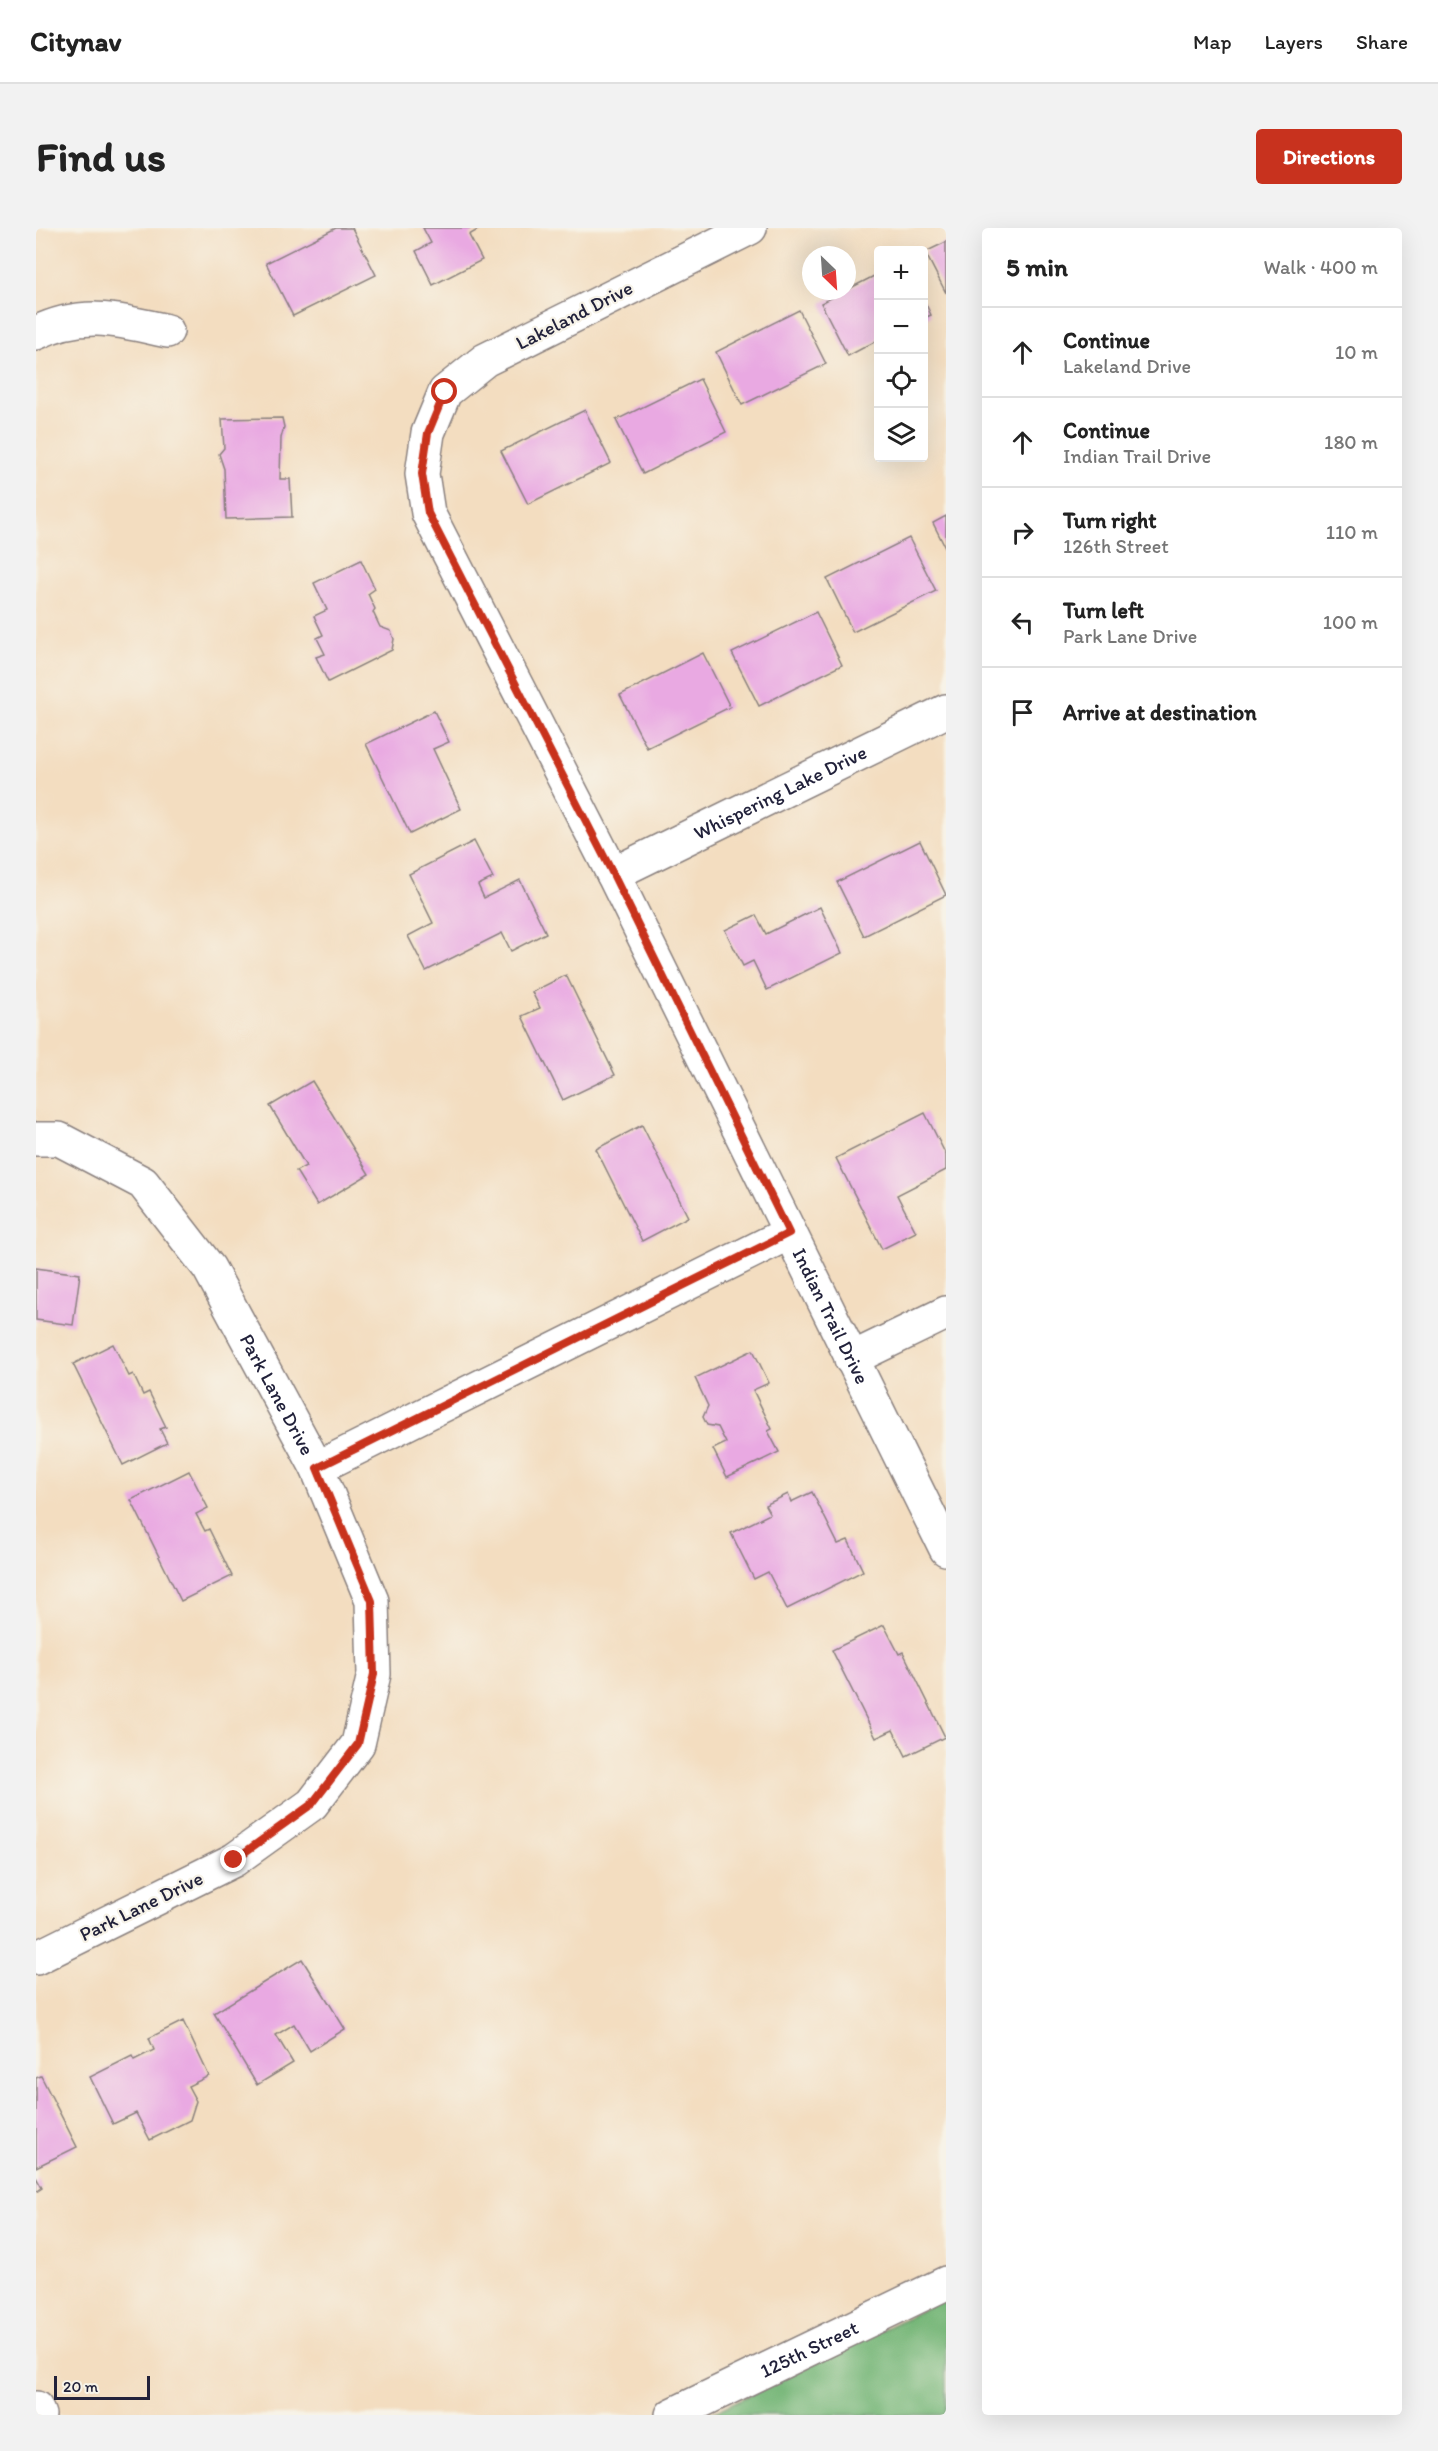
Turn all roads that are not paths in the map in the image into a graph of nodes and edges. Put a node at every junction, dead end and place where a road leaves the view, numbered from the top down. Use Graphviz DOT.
graph roads {
  1 [pos="750,228"];
  2 [pos="166,331"];
  3 [pos="36,333"];
  4 [pos="428,433"];
  5 [pos="946,711"];
  6 [pos="613,874"];
  7 [pos="36,1139"];
  8 [pos="789,1233"];
  9 [pos="946,1313"];
  10 [pos="851,1359"];
  11 [pos="317,1468"];
  12 [pos="946,1550"];
  13 [pos="36,1958"];
  14 [pos="946,2283"];
  15 [pos="36,2408"];
  16 [pos="39,2415"];
  17 [pos="672,2415"];
  1 -- 4 [label="street, Lakeland Drive"];
  2 -- 3 [label="street"];
  4 -- 6 [label="street, Indian Trail Drive"];
  5 -- 6 [label="street, Whispering Lake Drive"];
  6 -- 8 [label="street, Indian Trail Drive"];
  7 -- 11 [label="street, Park Lane Drive"];
  8 -- 10 [label="street, Indian Trail Drive"];
  8 -- 11 [label="street"];
  9 -- 10 [label="street"];
  10 -- 12 [label="street, Indian Trail Drive"];
  11 -- 13 [label="street, Park Lane Drive"];
  14 -- 17 [label="street, 125th Street"];
  15 -- 16 [label="street"];
}
